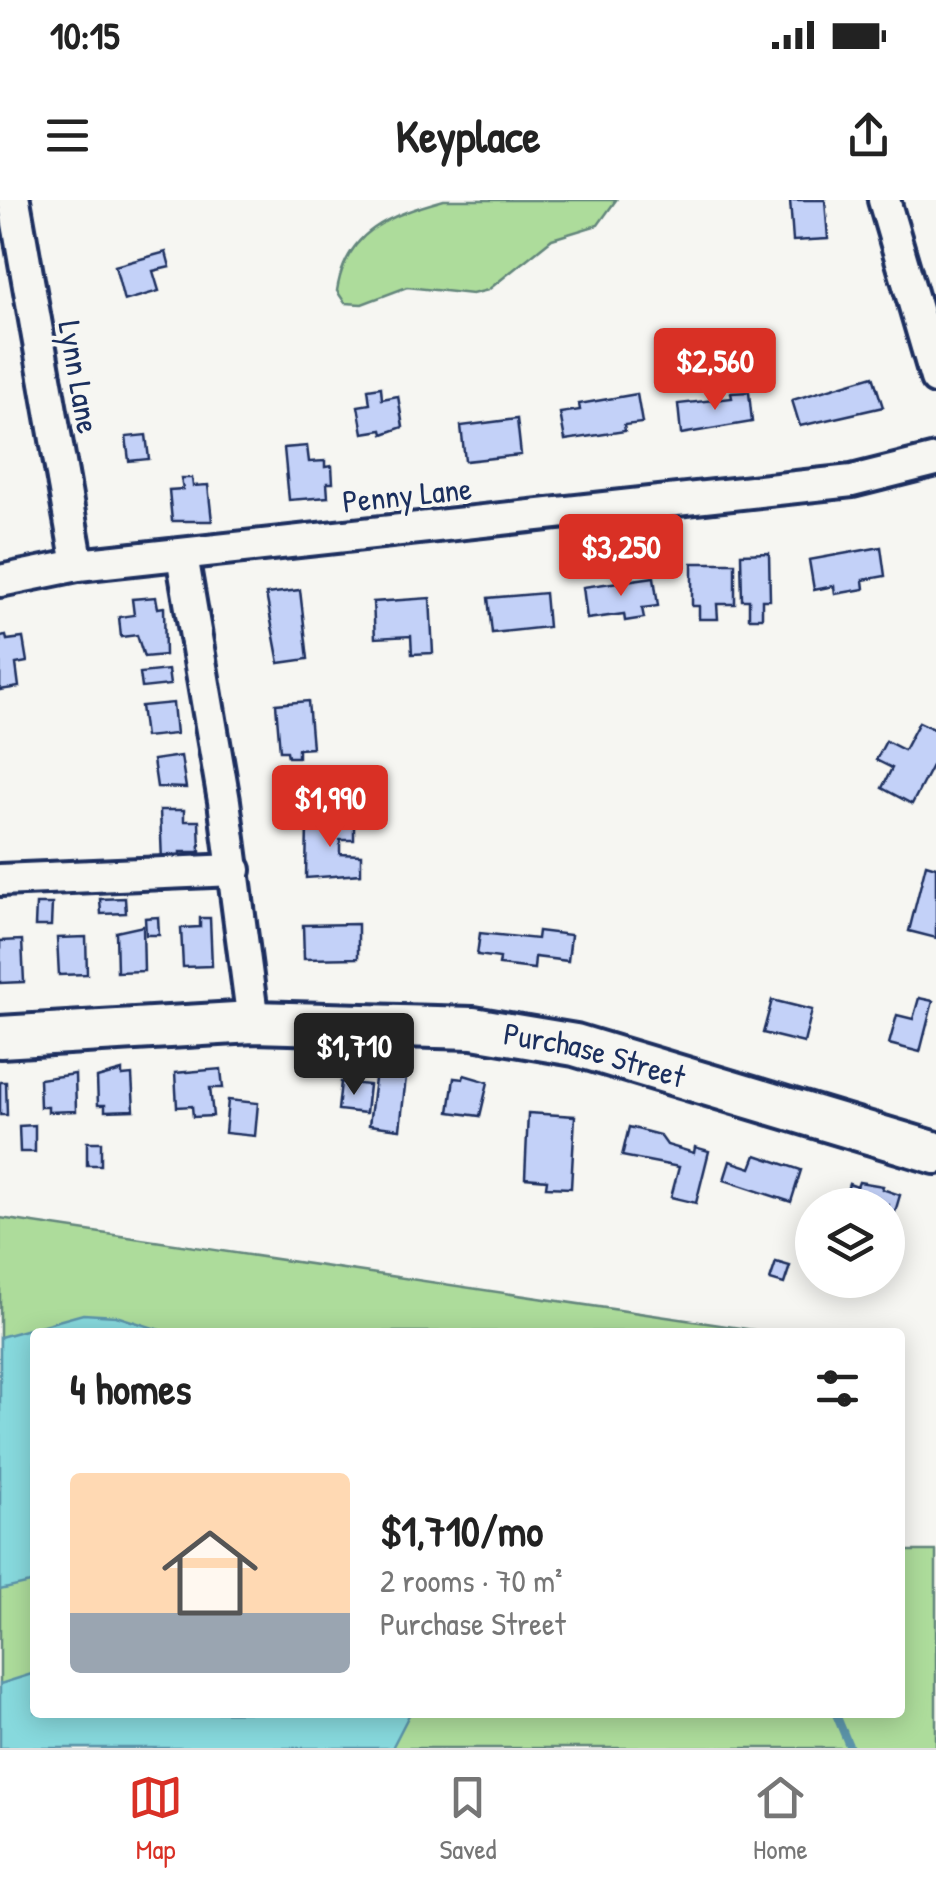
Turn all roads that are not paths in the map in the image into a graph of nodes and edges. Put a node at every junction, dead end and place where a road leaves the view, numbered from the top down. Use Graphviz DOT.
graph roads {
  1 [pos="14,200"];
  2 [pos="884,200"];
  3 [pos="936,378"];
  4 [pos="936,460"];
  5 [pos="182,555"];
  6 [pos="78,566"];
  7 [pos="0,581"];
  8 [pos="235,870"];
  9 [pos="0,880"];
  10 [pos="253,1022"];
  11 [pos="0,1037"];
  12 [pos="936,1154"];
  1 -- 6 [label="street, Lynn Lane"];
  2 -- 3 [label="street"];
  4 -- 5 [label="street, Penny Lane"];
  5 -- 6 [label="street, Penny Lane"];
  5 -- 8 [label="street"];
  6 -- 7 [label="street, Penny Lane"];
  8 -- 9 [label="street"];
  8 -- 10 [label="street"];
  10 -- 11 [label="main road, Purchase Street"];
  10 -- 12 [label="main road, Purchase Street"];
}
